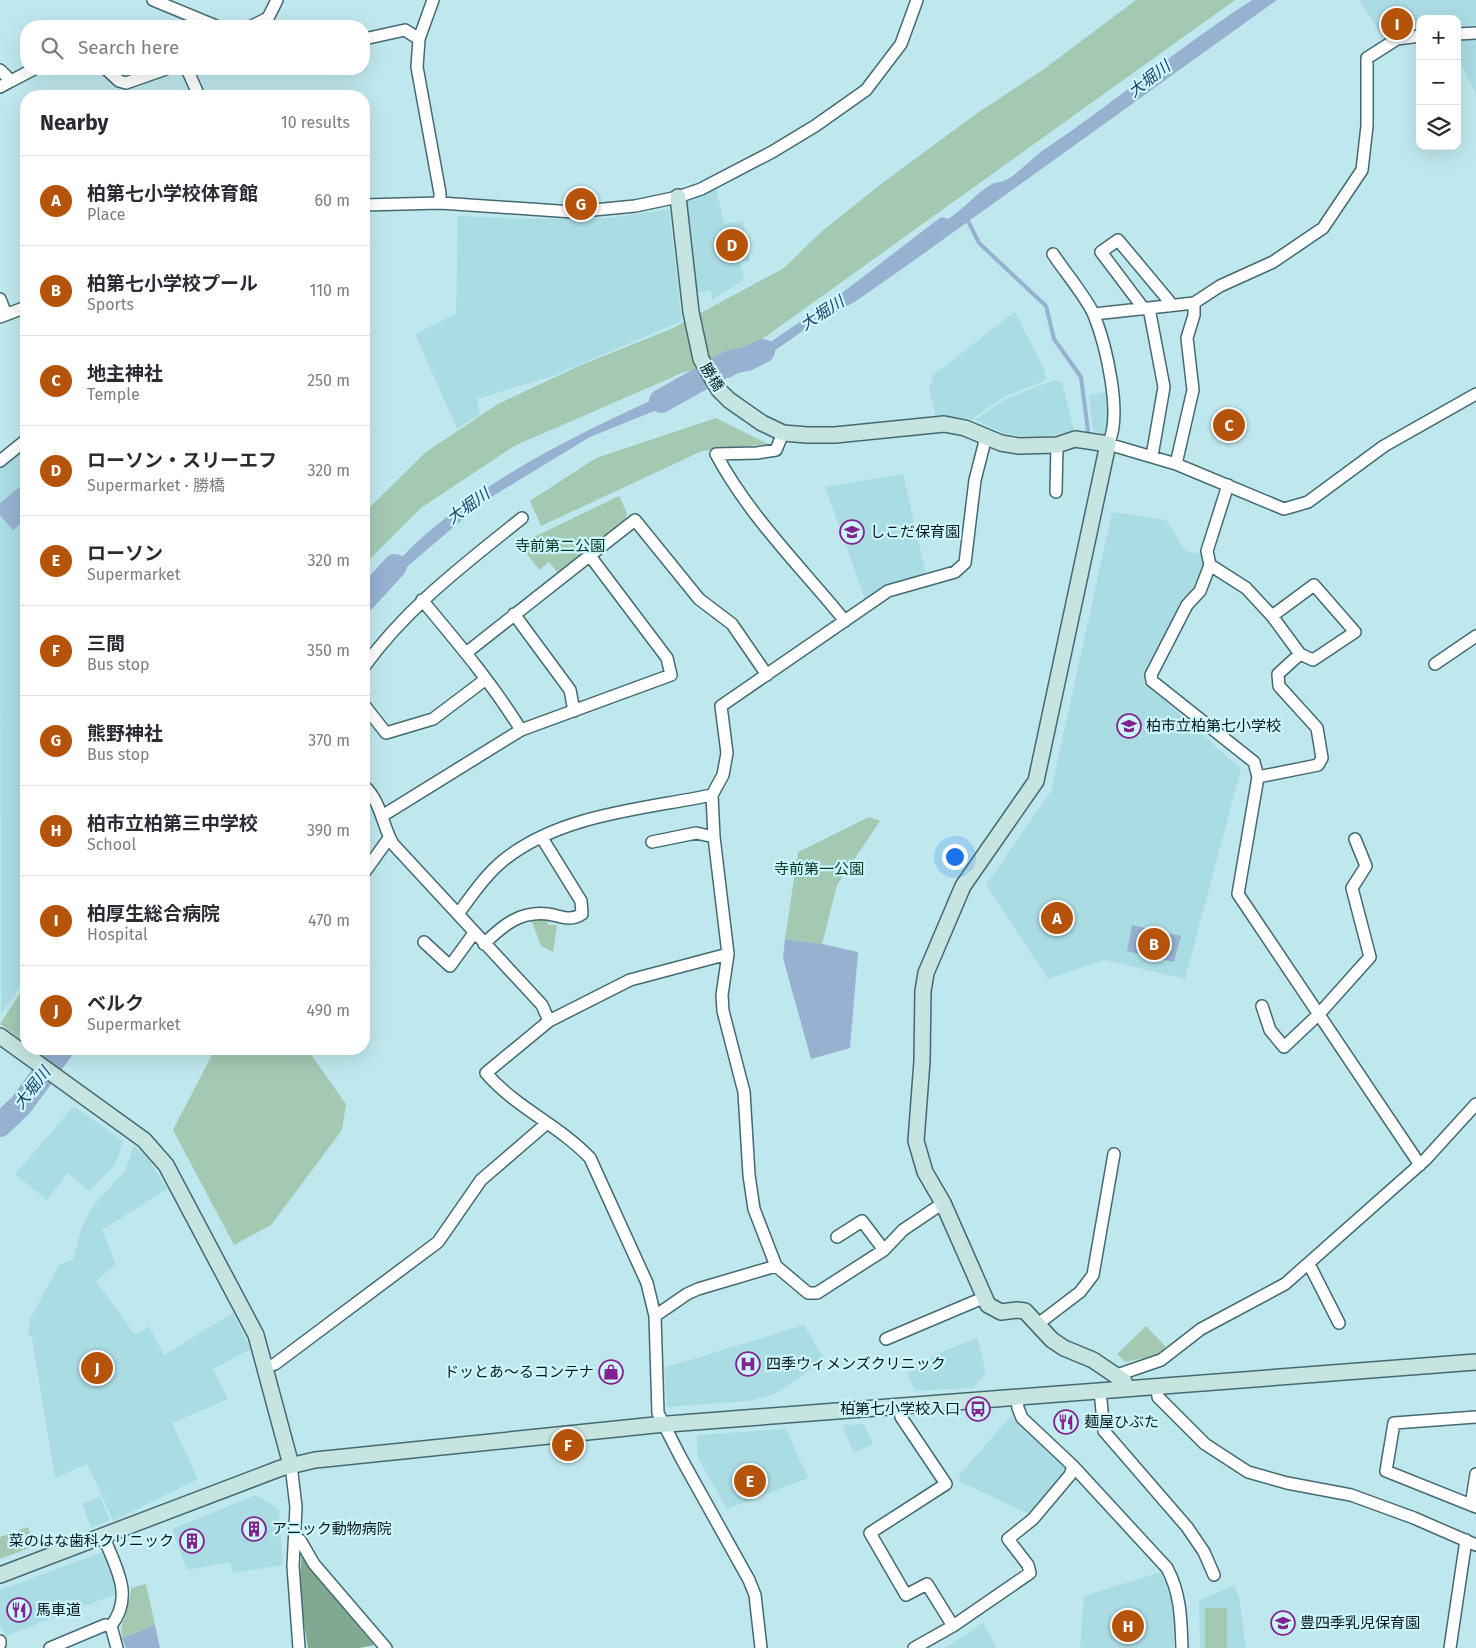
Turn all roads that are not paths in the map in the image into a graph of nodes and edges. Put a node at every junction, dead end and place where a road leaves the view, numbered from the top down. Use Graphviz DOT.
graph roads {
  1 [pos="153,0"];
  2 [pos="277,0"];
  3 [pos="434,0"];
  4 [pos="918,0"];
  5 [pos="201,20"];
  6 [pos="264,20"];
  7 [pos="1476,33"];
  8 [pos="1461,34"];
  9 [pos="1416,37"];
  10 [pos="370,38"];
  11 [pos="419,39"];
  12 [pos="0,70"];
  13 [pos="22,75"];
  14 [pos="112,75"];
  15 [pos="149,75"];
  16 [pos="190,75"];
  17 [pos="11,81"];
  18 [pos="0,87"];
  19 [pos="196,90"];
  20 [pos="678,197"];
  21 [pos="440,203"];
  22 [pos="370,205"];
  23 [pos="1053,254"];
  24 [pos="0,300"];
  25 [pos="1194,303"];
  26 [pos="1170,306"];
  27 [pos="20,309"];
  28 [pos="1145,309"];
  29 [pos="1094,314"];
  30 [pos="3,315"];
  31 [pos="1476,394"];
  32 [pos="783,433"];
  33 [pos="986,437"];
  34 [pos="1108,444"];
  35 [pos="20,445"];
  36 [pos="1057,445"];
  37 [pos="1152,456"];
  38 [pos="0,461"];
  39 [pos="1176,464"];
  40 [pos="1228,485"];
  41 [pos="1056,492"];
  42 [pos="522,518"];
  43 [pos="590,556"];
  44 [pos="1210,565"];
  45 [pos="422,600"];
  46 [pos="514,614"];
  47 [pos="1272,616"];
  48 [pos="845,621"];
  49 [pos="1476,636"];
  50 [pos="466,653"];
  51 [pos="1300,654"];
  52 [pos="370,659"];
  53 [pos="1436,664"];
  54 [pos="767,675"];
  55 [pos="486,679"];
  56 [pos="574,711"];
  57 [pos="370,713"];
  58 [pos="521,730"];
  59 [pos="1258,777"];
  60 [pos="370,792"];
  61 [pos="712,795"];
  62 [pos="382,816"];
  63 [pos="714,837"];
  64 [pos="389,838"];
  65 [pos="542,838"];
  66 [pos="1356,839"];
  67 [pos="652,842"];
  68 [pos="370,865"];
  69 [pos="458,914"];
  70 [pos="474,933"];
  71 [pos="424,942"];
  72 [pos="484,944"];
  73 [pos="728,954"];
  74 [pos="1262,1006"];
  75 [pos="1319,1014"];
  76 [pos="549,1021"];
  77 [pos="0,1036"];
  78 [pos="20,1050"];
  79 [pos="27,1055"];
  80 [pos="1476,1104"];
  81 [pos="546,1124"];
  82 [pos="1114,1154"];
  83 [pos="1420,1165"];
  84 [pos="943,1203"];
  85 [pos="837,1237"];
  86 [pos="884,1250"];
  87 [pos="1308,1264"];
  88 [pos="776,1266"];
  89 [pos="983,1298"];
  90 [pos="655,1316"];
  91 [pos="1339,1323"];
  92 [pos="1038,1324"];
  93 [pos="886,1339"];
  94 [pos="1476,1362"];
  95 [pos="265,1367"];
  96 [pos="1117,1375"];
  97 [pos="1157,1386"];
  98 [pos="1125,1389"];
  99 [pos="1100,1391"];
  100 [pos="1017,1398"];
  101 [pos="900,1406"];
  102 [pos="1476,1417"];
  103 [pos="663,1425"];
  104 [pos="291,1465"];
  105 [pos="1072,1466"];
  106 [pos="1476,1474"];
  107 [pos="1474,1506"];
  108 [pos="102,1535"];
  109 [pos="295,1538"];
  110 [pos="1471,1542"];
  111 [pos="0,1575"];
  112 [pos="1214,1575"];
  113 [pos="111,1626"];
  114 [pos="953,1626"];
  115 [pos="50,1648"];
  116 [pos="117,1648"];
  117 [pos="299,1648"];
  118 [pos="386,1648"];
  119 [pos="762,1648"];
  120 [pos="914,1648"];
  121 [pos="1182,1648"];
  122 [pos="1450,1648"];
  1 -- 5 [label="street"];
  2 -- 6 [label="street"];
  3 -- 11 [label="street"];
  4 -- 20 [label="street"];
  7 -- 8 [label="street"];
  9 -- 25 [label="street"];
  10 -- 11 [label="street"];
  11 -- 21 [label="street"];
  12 -- 17 [label="street"];
  13 -- 17 [label="street"];
  14 -- 15 [label="street"];
  16 -- 19 [label="street"];
  17 -- 18 [label="street"];
  20 -- 21 [label="street"];
  20 -- 32 [label="street, 勝橋"];
  21 -- 22 [label="street"];
  23 -- 29 [label="street"];
  24 -- 30 [label="street"];
  25 -- 26 [label="street"];
  25 -- 39 [label="street"];
  26 -- 28 [label="street"];
  26 -- 28 [label="street"];
  27 -- 30 [label="street"];
  28 -- 29 [label="street"];
  28 -- 37 [label="street"];
  29 -- 34 [label="street"];
  31 -- 40 [label="street"];
  32 -- 33 [label="street"];
  32 -- 48 [label="street"];
  33 -- 36 [label="street"];
  33 -- 48 [label="street"];
  34 -- 36 [label="street"];
  34 -- 37 [label="street"];
  34 -- 84 [label="street"];
  35 -- 38 [label="street"];
  36 -- 41 [label="street"];
  37 -- 39 [label="street"];
  39 -- 40 [label="street"];
  40 -- 44 [label="street"];
  42 -- 45 [label="street"];
  43 -- 46 [label="street"];
  43 -- 54 [label="street"];
  43 -- 56 [label="street"];
  44 -- 47 [label="street"];
  44 -- 59 [label="street"];
  45 -- 50 [label="street"];
  45 -- 52 [label="street"];
  46 -- 50 [label="street"];
  46 -- 56 [label="street"];
  47 -- 51 [label="street"];
  47 -- 51 [label="street"];
  48 -- 54 [label="street"];
  49 -- 53 [label="street"];
  50 -- 55 [label="street"];
  51 -- 59 [label="street"];
  54 -- 61 [label="street"];
  55 -- 57 [label="street"];
  55 -- 58 [label="street"];
  56 -- 58 [label="street"];
  58 -- 62 [label="street"];
  59 -- 75 [label="street"];
  60 -- 62 [label="street"];
  61 -- 63 [label="street"];
  61 -- 65 [label="street"];
  62 -- 64 [label="street"];
  63 -- 67 [label="street"];
  63 -- 73 [label="street"];
  64 -- 68 [label="street"];
  64 -- 69 [label="street"];
  65 -- 69 [label="street"];
  65 -- 72 [label="street"];
  66 -- 75 [label="street"];
  69 -- 70 [label="street"];
  70 -- 71 [label="street"];
  70 -- 72 [label="street"];
  72 -- 76 [label="street"];
  73 -- 76 [label="street"];
  73 -- 88 [label="street"];
  74 -- 75 [label="street"];
  75 -- 83 [label="street"];
  76 -- 81 [label="street"];
  77 -- 78 [label="street"];
  79 -- 95 [label="street"];
  80 -- 83 [label="street"];
  81 -- 90 [label="street"];
  81 -- 95 [label="street"];
  82 -- 92 [label="street"];
  83 -- 87 [label="street"];
  84 -- 86 [label="street"];
  84 -- 89 [label="street"];
  85 -- 86 [label="street"];
  86 -- 88 [label="street"];
  87 -- 91 [label="street"];
  87 -- 96 [label="street"];
  88 -- 90 [label="street"];
  89 -- 92 [label="street"];
  89 -- 93 [label="street"];
  90 -- 103 [label="street"];
  92 -- 96 [label="street"];
  94 -- 97 [label="street"];
  95 -- 104 [label="street"];
  96 -- 98 [label="street"];
  97 -- 98 [label="street"];
  97 -- 110 [label="street"];
  98 -- 99 [label="street"];
  99 -- 100 [label="street"];
  99 -- 112 [label="street"];
  100 -- 101 [label="street"];
  100 -- 105 [label="street"];
  101 -- 103 [label="street"];
  101 -- 114 [label="street"];
  102 -- 107 [label="street"];
  103 -- 104 [label="street"];
  103 -- 119 [label="street"];
  104 -- 108 [label="street"];
  104 -- 109 [label="street"];
  105 -- 114 [label="street"];
  105 -- 121 [label="street"];
  106 -- 107 [label="street"];
  108 -- 111 [label="street"];
  108 -- 113 [label="street"];
  109 -- 117 [label="street"];
  109 -- 118 [label="street"];
  110 -- 122 [label="street"];
  113 -- 115 [label="street"];
  113 -- 116 [label="street"];
  114 -- 120 [label="street"];
}
